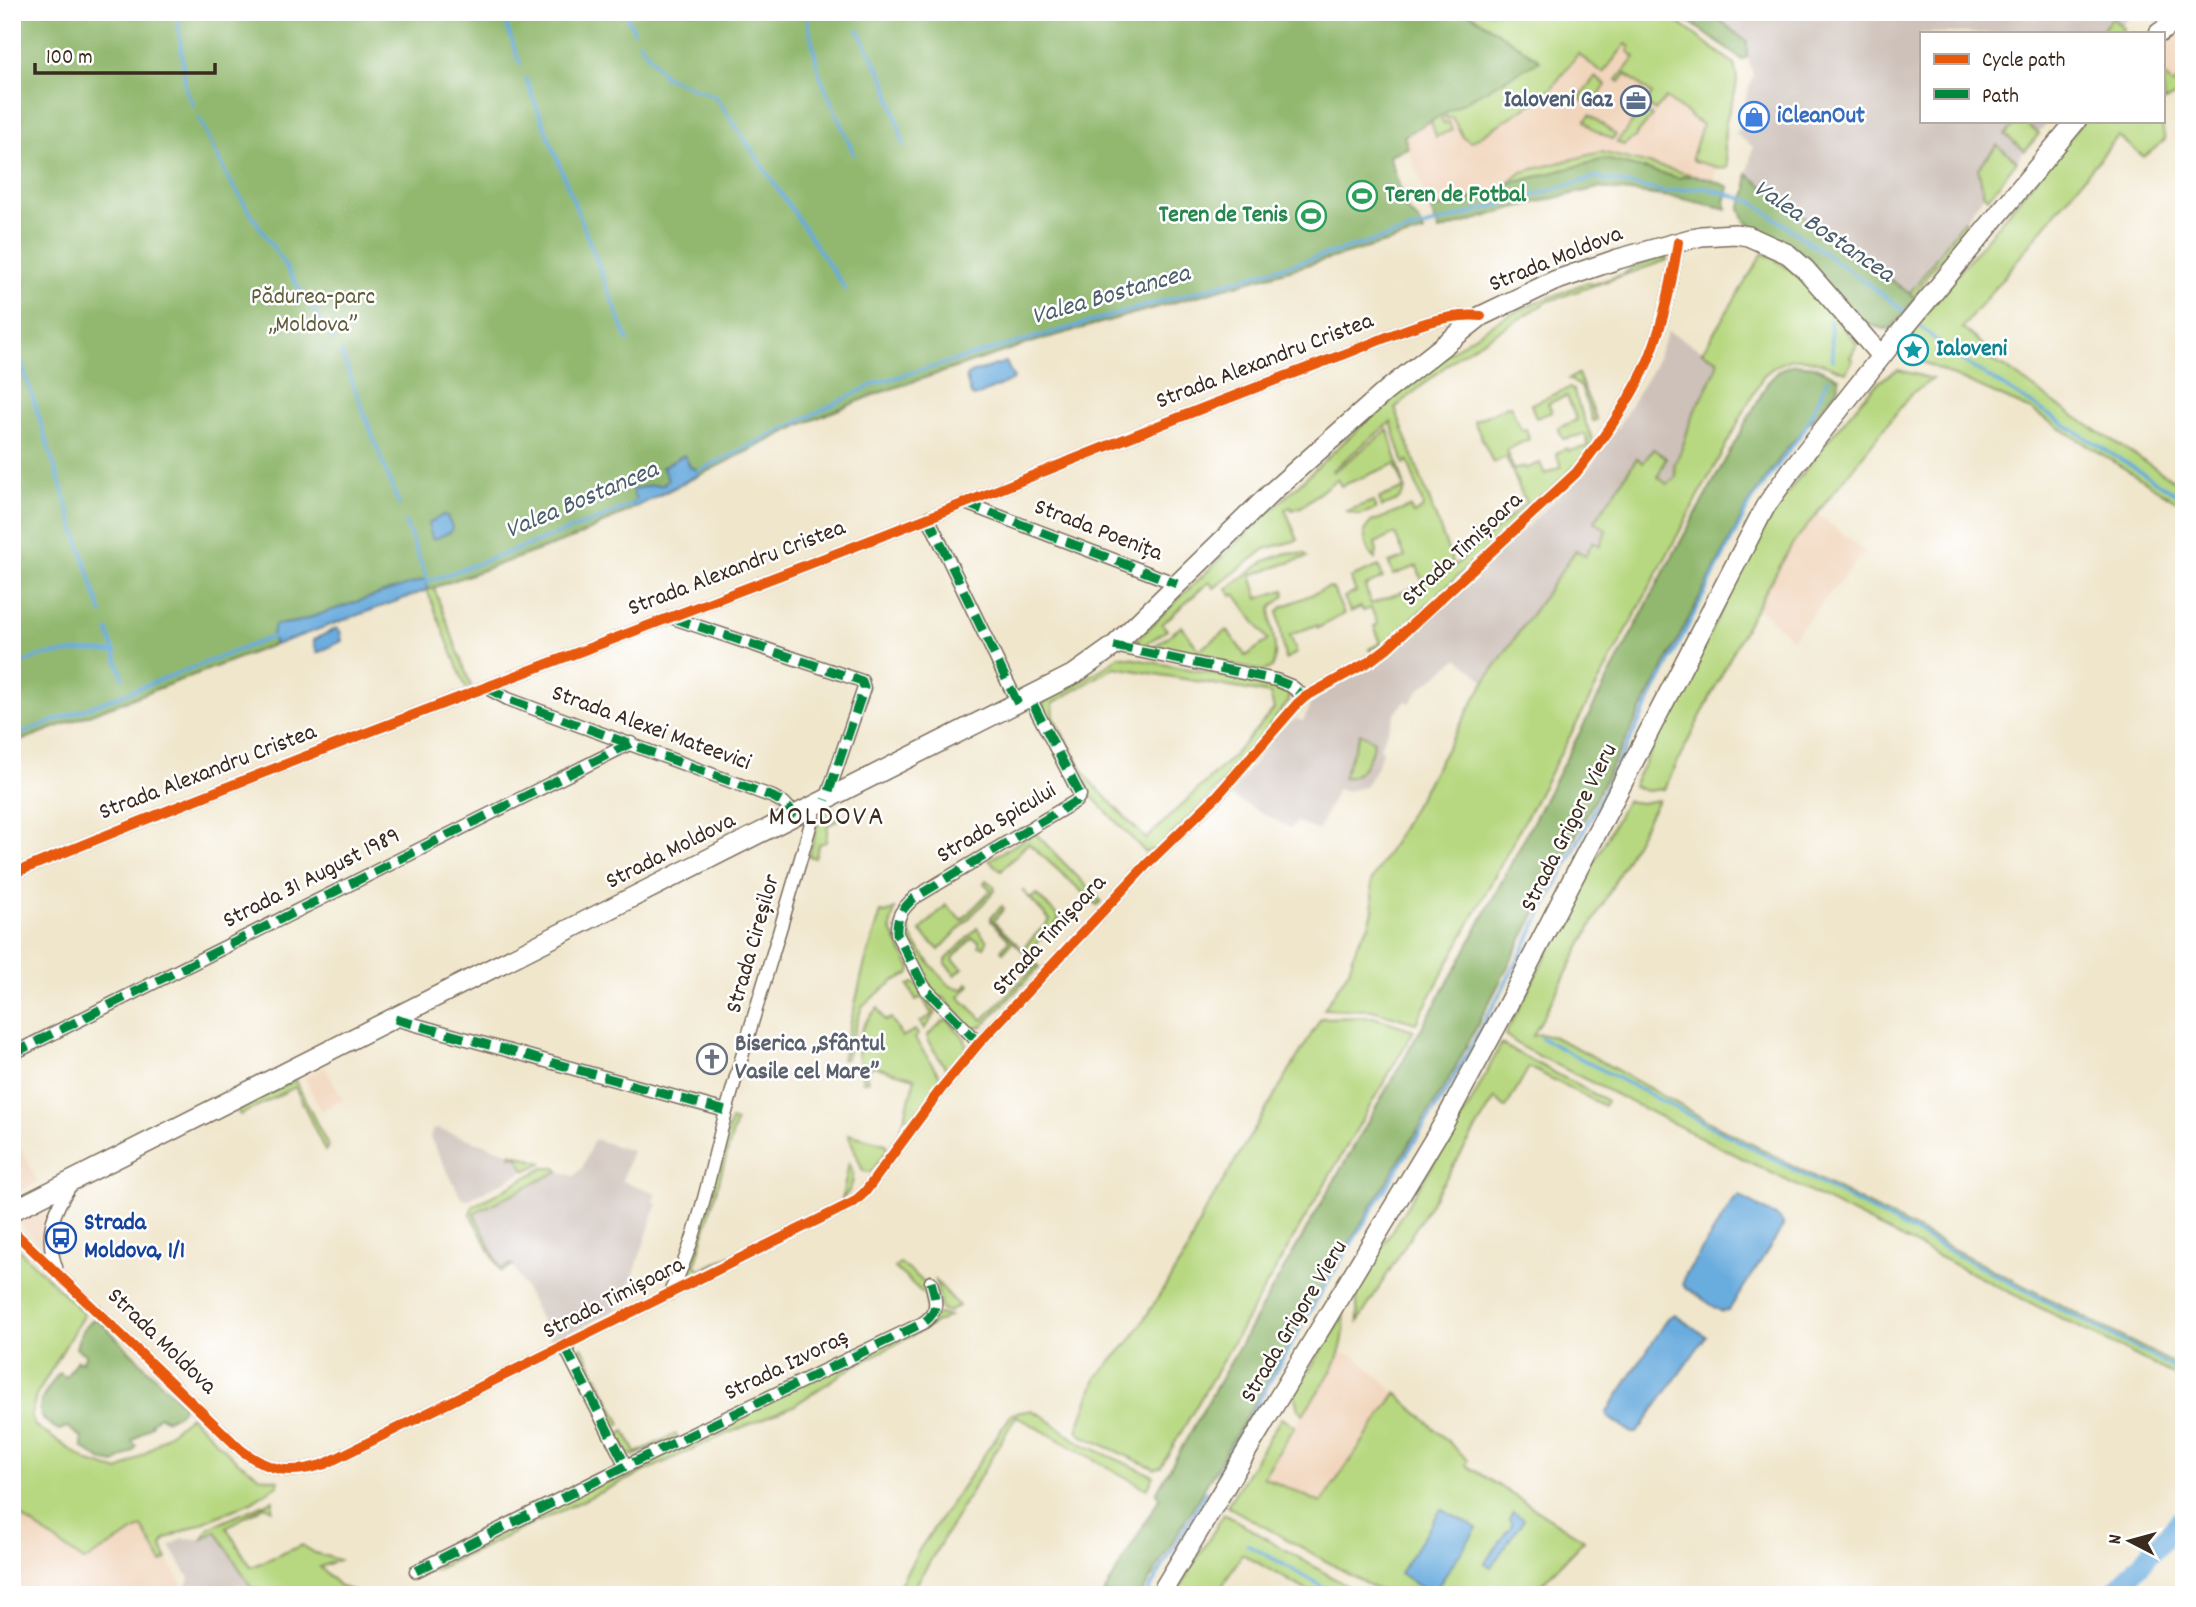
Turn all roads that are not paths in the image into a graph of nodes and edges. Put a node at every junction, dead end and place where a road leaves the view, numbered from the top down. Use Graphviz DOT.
graph roads {
  1 [pos="2165,12"];
  2 [pos="2184,16"];
  3 [pos="2149,32"];
  4 [pos="2160,32"];
  5 [pos="2075,122"];
  6 [pos="1678,242"];
  7 [pos="1481,316"];
  8 [pos="1881,356"];
  9 [pos="965,503"];
  10 [pos="928,517"];
  11 [pos="1177,584"];
  12 [pos="670,618"];
  13 [pos="1114,646"];
  14 [pos="487,688"];
  15 [pos="1305,697"];
  16 [pos="1024,701"];
  17 [pos="631,743"];
  18 [pos="821,802"];
  19 [pos="796,816"];
  20 [pos="12,874"];
  21 [pos="395,1019"];
  22 [pos="979,1043"];
  23 [pos="12,1054"];
  24 [pos="726,1111"];
  25 [pos="75,1178"];
  26 [pos="12,1211"];
  27 [pos="12,1230"];
  28 [pos="57,1270"];
  29 [pos="931,1282"];
  30 [pos="669,1295"];
  31 [pos="565,1347"];
  32 [pos="626,1466"];
  33 [pos="288,1471"];
  34 [pos="416,1570"];
  35 [pos="1160,1595"];
  1 -- 3 [label="street"];
  2 -- 4 [label="street"];
  5 -- 8 [label="street, Strada Grigore Vieru"];
  6 -- 7 [label="street, Strada Moldova"];
  6 -- 8 [label="street, Strada Moldova"];
  6 -- 15 [label="street, Strada Timișoara"];
  7 -- 9 [label="street, Strada Alexandru Cristea"];
  7 -- 11 [label="street, Strada Moldova"];
  8 -- 35 [label="street, Strada Grigore Vieru"];
  9 -- 10 [label="street, Strada Alexandru Cristea"];
  9 -- 11 [label="street, Strada Poenița"];
  10 -- 12 [label="street, Strada Alexandru Cristea"];
  10 -- 16 [label="street"];
  11 -- 13 [label="street, Strada Moldova"];
  12 -- 14 [label="street, Strada Alexandru Cristea"];
  12 -- 18 [label="street, Strada Cireșilor"];
  13 -- 15 [label="street"];
  13 -- 16 [label="street, Strada Moldova"];
  14 -- 17 [label="street, Strada Alexei Mateevici"];
  14 -- 20 [label="street, Strada Alexandru Cristea"];
  15 -- 22 [label="street, Strada Timișoara"];
  16 -- 18 [label="street, Strada Moldova"];
  16 -- 22 [label="street, Strada Spicului"];
  17 -- 19 [label="street, Strada Alexei Mateevici"];
  17 -- 23 [label="street, Strada 31 August 1989"];
  18 -- 19 [label="street, Strada Moldova"];
  18 -- 24 [label="street, Strada Cireșilor"];
  19 -- 21 [label="street, Strada Moldova"];
  21 -- 24 [label="street"];
  21 -- 25 [label="street, Strada Moldova"];
  22 -- 30 [label="street, Strada Timișoara"];
  24 -- 30 [label="street, Strada Cireșilor"];
  25 -- 26 [label="street, Strada Moldova"];
  25 -- 28 [label="street"];
  27 -- 28 [label="street, Strada Moldova"];
  28 -- 33 [label="street, Strada Moldova"];
  29 -- 32 [label="street, Strada Izvoraș"];
  30 -- 31 [label="street, Strada Timișoara"];
  31 -- 32 [label="street"];
  31 -- 33 [label="street, Strada Timișoara"];
  32 -- 34 [label="street, Strada Izvoraș"];
}
